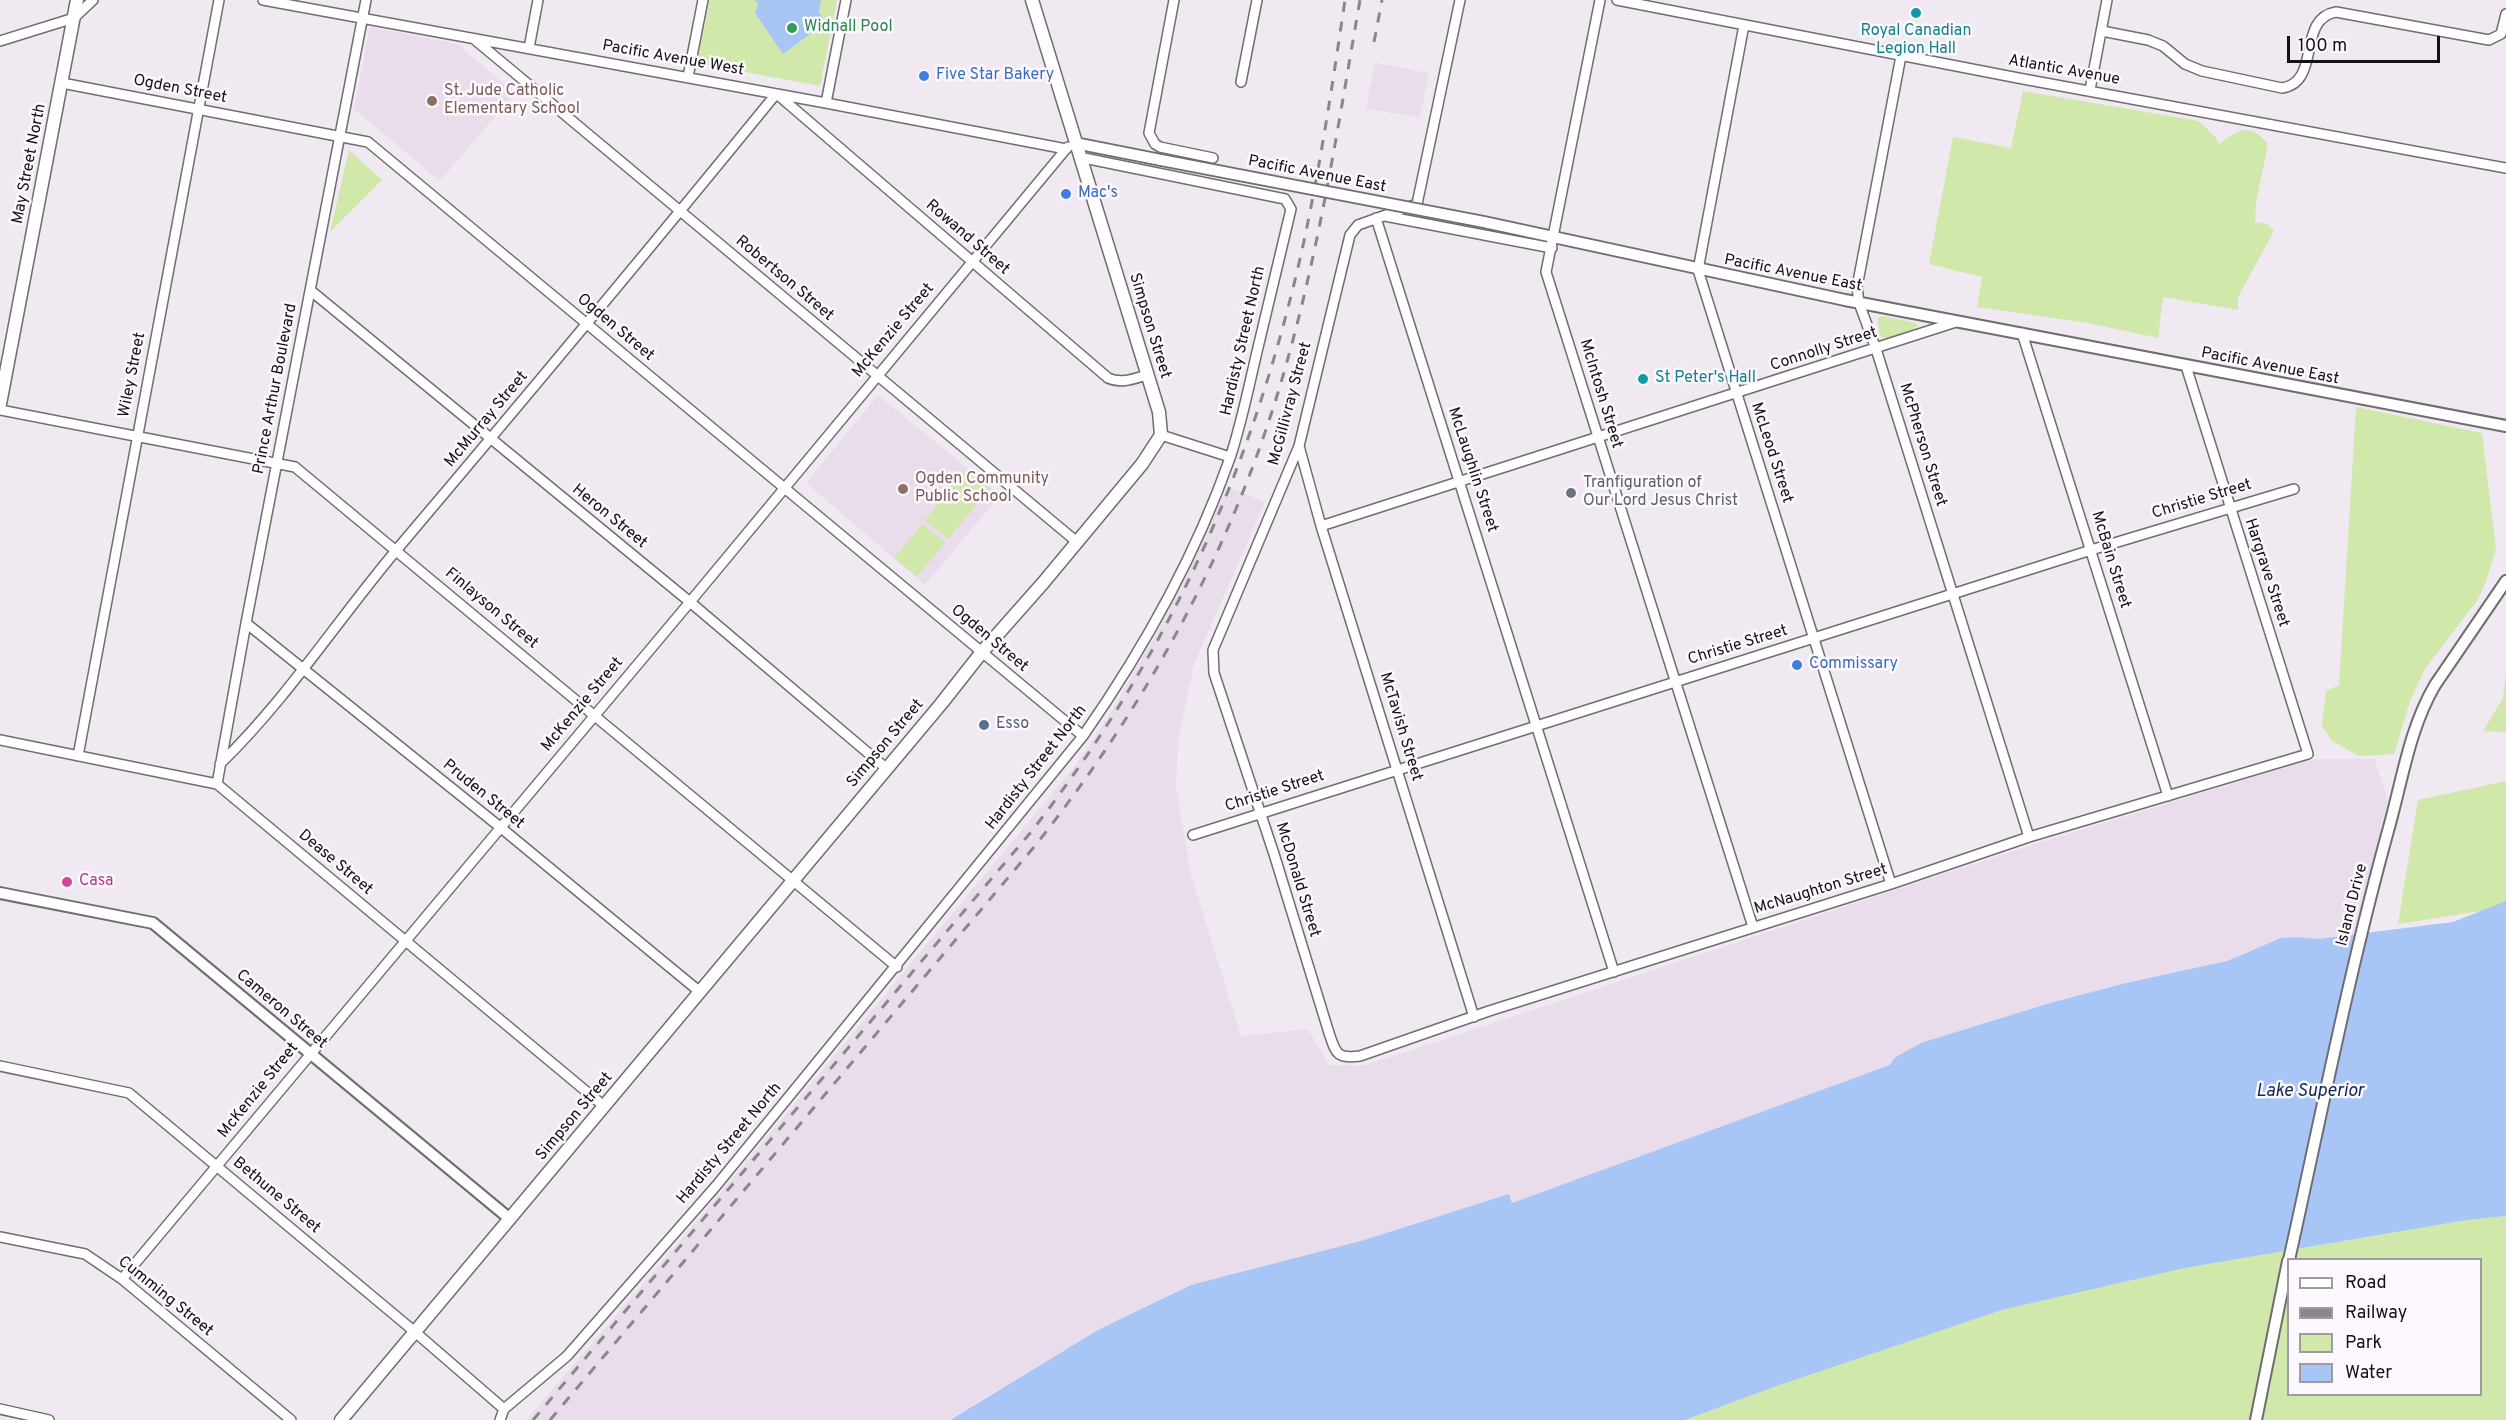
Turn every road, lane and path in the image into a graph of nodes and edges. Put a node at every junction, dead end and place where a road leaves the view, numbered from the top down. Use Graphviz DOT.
graph roads {
  1 [pos="77,0"];
  2 [pos="93,0"];
  3 [pos="219,0"];
  4 [pos="263,0"];
  5 [pos="366,0"];
  6 [pos="538,0"];
  7 [pos="703,0"];
  8 [pos="846,0"];
  9 [pos="1032,0"];
  10 [pos="1174,0"];
  11 [pos="1257,0"];
  12 [pos="1460,0"];
  13 [pos="1600,0"];
  14 [pos="1617,0"];
  15 [pos="2108,0"];
  16 [pos="2506,15"];
  17 [pos="74,18"];
  18 [pos="363,18"];
  19 [pos="1744,25"];
  20 [pos="2102,31"];
  21 [pos="472,37"];
  22 [pos="0,41"];
  23 [pos="529,48"];
  24 [pos="1901,56"];
  25 [pos="688,77"];
  26 [pos="1241,82"];
  27 [pos="62,83"];
  28 [pos="2090,90"];
  29 [pos="776,94"];
  30 [pos="826,102"];
  31 [pos="199,109"];
  32 [pos="340,135"];
  33 [pos="1070,146"];
  34 [pos="1080,157"];
  35 [pos="1213,158"];
  36 [pos="2506,168"];
  37 [pos="680,211"];
  38 [pos="1380,217"];
  39 [pos="1553,242"];
  40 [pos="971,262"];
  41 [pos="1698,270"];
  42 [pos="310,290"];
  43 [pos="1859,303"];
  44 [pos="1957,321"];
  45 [pos="587,323"];
  46 [pos="2022,333"];
  47 [pos="1876,349"];
  48 [pos="2186,366"];
  49 [pos="1147,375"];
  50 [pos="876,376"];
  51 [pos="1737,393"];
  52 [pos="0,404"];
  53 [pos="0,410"];
  54 [pos="2506,426"];
  55 [pos="1161,435"];
  56 [pos="137,436"];
  57 [pos="1597,437"];
  58 [pos="491,440"];
  59 [pos="1299,446"];
  60 [pos="1230,457"];
  61 [pos="278,463"];
  62 [pos="1459,480"];
  63 [pos="784,487"];
  64 [pos="2294,489"];
  65 [pos="2229,507"];
  66 [pos="1321,526"];
  67 [pos="1077,543"];
  68 [pos="397,549"];
  69 [pos="2091,550"];
  70 [pos="2506,581"];
  71 [pos="1953,594"];
  72 [pos="690,602"];
  73 [pos="246,623"];
  74 [pos="1814,638"];
  75 [pos="982,652"];
  76 [pos="304,670"];
  77 [pos="1214,673"];
  78 [pos="1676,682"];
  79 [pos="594,716"];
  80 [pos="1537,724"];
  81 [pos="1083,736"];
  82 [pos="0,740"];
  83 [pos="2308,754"];
  84 [pos="78,756"];
  85 [pos="220,764"];
  86 [pos="1398,768"];
  87 [pos="887,769"];
  88 [pos="217,784"];
  89 [pos="2168,796"];
  90 [pos="1260,813"];
  91 [pos="500,827"];
  92 [pos="1192,835"];
  93 [pos="2029,837"];
  94 [pos="793,880"];
  95 [pos="1891,884"];
  96 [pos="0,893"];
  97 [pos="1753,927"];
  98 [pos="404,940"];
  99 [pos="897,966"];
  100 [pos="1614,972"];
  101 [pos="699,992"];
  102 [pos="1474,1017"];
  103 [pos="310,1053"];
  104 [pos="1344,1058"];
  105 [pos="0,1066"];
  106 [pos="605,1107"];
  107 [pos="217,1166"];
  108 [pos="510,1219"];
  109 [pos="0,1237"];
  110 [pos="2289,1258"];
  111 [pos="2287,1269"];
  112 [pos="122,1279"];
  113 [pos="415,1332"];
  114 [pos="0,1409"];
  115 [pos="504,1409"];
  116 [pos="49,1420"];
  117 [pos="291,1420"];
  118 [pos="341,1420"];
  119 [pos="500,1420"];
  120 [pos="2256,1420"];
  1 -- 17 [label="main road, May Street North"];
  2 -- 17 [label="street"];
  3 -- 31 [label="street, Wiley Street"];
  4 -- 18 [label="street, Pacific Avenue West"];
  5 -- 18 [label="street, Prince Arthur Boulevard"];
  6 -- 23 [label="street"];
  7 -- 25 [label="street"];
  8 -- 30 [label="street"];
  9 -- 33 [label="main road, Simpson Street"];
  10 -- 35 [label="street"];
  11 -- 26 [label="street"];
  12 -- 38 [label="street"];
  13 -- 39 [label="street, McIntosh Street"];
  14 -- 19 [label="street, Atlantic Avenue"];
  15 -- 20 [label="street"];
  16 -- 20 [label="street"];
  17 -- 22 [label="street"];
  17 -- 27 [label="main road, May Street North"];
  18 -- 21 [label="street, Pacific Avenue West"];
  18 -- 32 [label="street, Prince Arthur Boulevard"];
  19 -- 24 [label="street, Atlantic Avenue"];
  19 -- 41 [label="street, McLeod Street"];
  20 -- 28 [label="street"];
  21 -- 23 [label="street, Pacific Avenue West"];
  21 -- 37 [label="street, Robertson Street"];
  23 -- 25 [label="street, Pacific Avenue West"];
  24 -- 28 [label="street, Atlantic Avenue"];
  24 -- 43 [label="street, McPherson Street"];
  25 -- 29 [label="street, Pacific Avenue West"];
  27 -- 31 [label="street, Ogden Street"];
  27 -- 52 [label="main road, May Street North"];
  28 -- 36 [label="street, Atlantic Avenue"];
  29 -- 30 [label="street, Pacific Avenue West"];
  29 -- 37 [label="street, McMurray Street"];
  29 -- 40 [label="street, Rowand Street"];
  30 -- 33 [label="street, Pacific Avenue West"];
  31 -- 32 [label="street, Ogden Street"];
  31 -- 56 [label="street, Wiley Street"];
  32 -- 42 [label="street, Prince Arthur Boulevard"];
  32 -- 45 [label="street, Ogden Street"];
  33 -- 34 [label="main road, Simpson Street"];
  33 -- 39 [label="street, Pacific Avenue East, bridge"];
  33 -- 40 [label="street, McKenzie Street"];
  34 -- 49 [label="main road, Simpson Street"];
  34 -- 60 [label="street, Hardisty Street North"];
  37 -- 45 [label="street, McMurray Street"];
  37 -- 50 [label="street, Robertson Street"];
  38 -- 39 [label="street"];
  38 -- 59 [label="street, McGillivray Street"];
  38 -- 62 [label="street, McLaughlin Street"];
  39 -- 41 [label="street, Pacific Avenue East"];
  39 -- 57 [label="street, McIntosh Street"];
  40 -- 49 [label="street, Rowand Street"];
  40 -- 50 [label="street, McKenzie Street"];
  41 -- 43 [label="street, Pacific Avenue East"];
  41 -- 51 [label="street, McLeod Street"];
  42 -- 58 [label="street, Heron Street"];
  42 -- 61 [label="street, Prince Arthur Boulevard"];
  43 -- 44 [label="street, Pacific Avenue East"];
  43 -- 47 [label="street, McPherson Street"];
  44 -- 46 [label="street, Pacific Avenue East"];
  44 -- 47 [label="street, Connolly Street"];
  45 -- 58 [label="street, McMurray Street"];
  45 -- 63 [label="street, Ogden Street"];
  46 -- 48 [label="street, Pacific Avenue East"];
  46 -- 69 [label="street, McBain Street"];
  47 -- 51 [label="street, Connolly Street"];
  47 -- 71 [label="street, McPherson Street"];
  48 -- 54 [label="street, Pacific Avenue East"];
  48 -- 65 [label="street, Hargrave Street"];
  49 -- 55 [label="main road, Simpson Street"];
  50 -- 63 [label="street, McKenzie Street"];
  50 -- 67 [label="street, Robertson Street"];
  51 -- 57 [label="street, Connolly Street"];
  51 -- 74 [label="street, McLeod Street"];
  53 -- 56 [label="street, Finlayson Street"];
  55 -- 60 [label="street"];
  55 -- 67 [label="main road, Simpson Street"];
  56 -- 61 [label="street, Finlayson Street"];
  56 -- 84 [label="street, Wiley Street"];
  57 -- 62 [label="street, Connolly Street"];
  57 -- 78 [label="street, McIntosh Street"];
  58 -- 68 [label="street, McMurray Street"];
  58 -- 72 [label="street, Heron Street"];
  59 -- 66 [label="street, McTavish Street"];
  59 -- 77 [label="street, McGillivray Street"];
  60 -- 81 [label="street, Hardisty Street North"];
  61 -- 68 [label="street, Finlayson Street"];
  61 -- 73 [label="street, Prince Arthur Boulevard"];
  62 -- 66 [label="street, Connolly Street"];
  62 -- 80 [label="street, McLaughlin Street"];
  63 -- 72 [label="street, McKenzie Street"];
  63 -- 75 [label="street, Ogden Street"];
  64 -- 65 [label="street, Christie Street"];
  65 -- 69 [label="street, Christie Street"];
  65 -- 83 [label="street, Hargrave Street"];
  66 -- 86 [label="street, McTavish Street"];
  67 -- 75 [label="main road, Simpson Street"];
  68 -- 76 [label="street, McMurray Street"];
  68 -- 79 [label="street, Finlayson Street"];
  69 -- 71 [label="street, Christie Street"];
  69 -- 89 [label="street, McBain Street"];
  70 -- 110 [label="street, Island Drive"];
  71 -- 74 [label="street, Christie Street"];
  71 -- 93 [label="street, McPherson Street"];
  72 -- 79 [label="street, McKenzie Street"];
  72 -- 87 [label="street, Heron Street"];
  73 -- 76 [label="street, Pruden Street"];
  73 -- 85 [label="street, Prince Arthur Boulevard"];
  74 -- 78 [label="street, Christie Street"];
  74 -- 95 [label="street, McLeod Street"];
  75 -- 81 [label="street, Ogden Street"];
  75 -- 87 [label="main road, Simpson Street"];
  76 -- 85 [label="street, McMurray Street"];
  76 -- 91 [label="street, Pruden Street"];
  77 -- 90 [label="street, McDonald Street"];
  78 -- 80 [label="street, Christie Street"];
  78 -- 97 [label="street, McIntosh Street"];
  79 -- 91 [label="street, McKenzie Street"];
  79 -- 94 [label="street, Finlayson Street"];
  80 -- 86 [label="street, Christie Street"];
  80 -- 100 [label="street, McLaughlin Street"];
  81 -- 99 [label="street, Hardisty Street North"];
  82 -- 84 [label="street, Dease Street"];
  83 -- 89 [label="street, McNaughton Street"];
  84 -- 88 [label="street, Dease Street"];
  85 -- 88 [label="street, Prince Arthur Boulevard"];
  86 -- 90 [label="street, Christie Street"];
  86 -- 102 [label="street, McTavish Street"];
  87 -- 94 [label="main road, Simpson Street"];
  88 -- 98 [label="street, Dease Street"];
  89 -- 93 [label="street, McNaughton Street"];
  90 -- 92 [label="street, Christie Street"];
  90 -- 104 [label="street, McDonald Street"];
  91 -- 98 [label="street, McKenzie Street"];
  91 -- 101 [label="street, Pruden Street"];
  93 -- 95 [label="street, McNaughton Street"];
  94 -- 99 [label="street, Finlayson Street"];
  94 -- 101 [label="main road, Simpson Street"];
  95 -- 97 [label="street, McNaughton Street"];
  96 -- 103 [label="street, Cameron Street"];
  97 -- 100 [label="street, McNaughton Street"];
  98 -- 103 [label="street, McKenzie Street"];
  98 -- 106 [label="street, Dease Street"];
  99 -- 115 [label="street, Hardisty Street North"];
  100 -- 102 [label="street, McNaughton Street"];
  101 -- 106 [label="main road, Simpson Street"];
  102 -- 104 [label="street, McNaughton Street"];
  103 -- 107 [label="street, McKenzie Street"];
  103 -- 108 [label="street, Cameron Street"];
  105 -- 107 [label="street, Bethune Street"];
  106 -- 108 [label="main road, Simpson Street"];
  107 -- 112 [label="street, McKenzie Street"];
  107 -- 113 [label="street, Bethune Street"];
  108 -- 113 [label="main road, Simpson Street"];
  109 -- 112 [label="street, Cumming Street"];
  111 -- 120 [label="street, Island Drive"];
  112 -- 117 [label="street, Cumming Street"];
  113 -- 115 [label="street, Bethune Street"];
  113 -- 118 [label="main road, Simpson Street"];
  114 -- 116 [label="street"];
  115 -- 119 [label="street, Hardisty Street North"];
}
